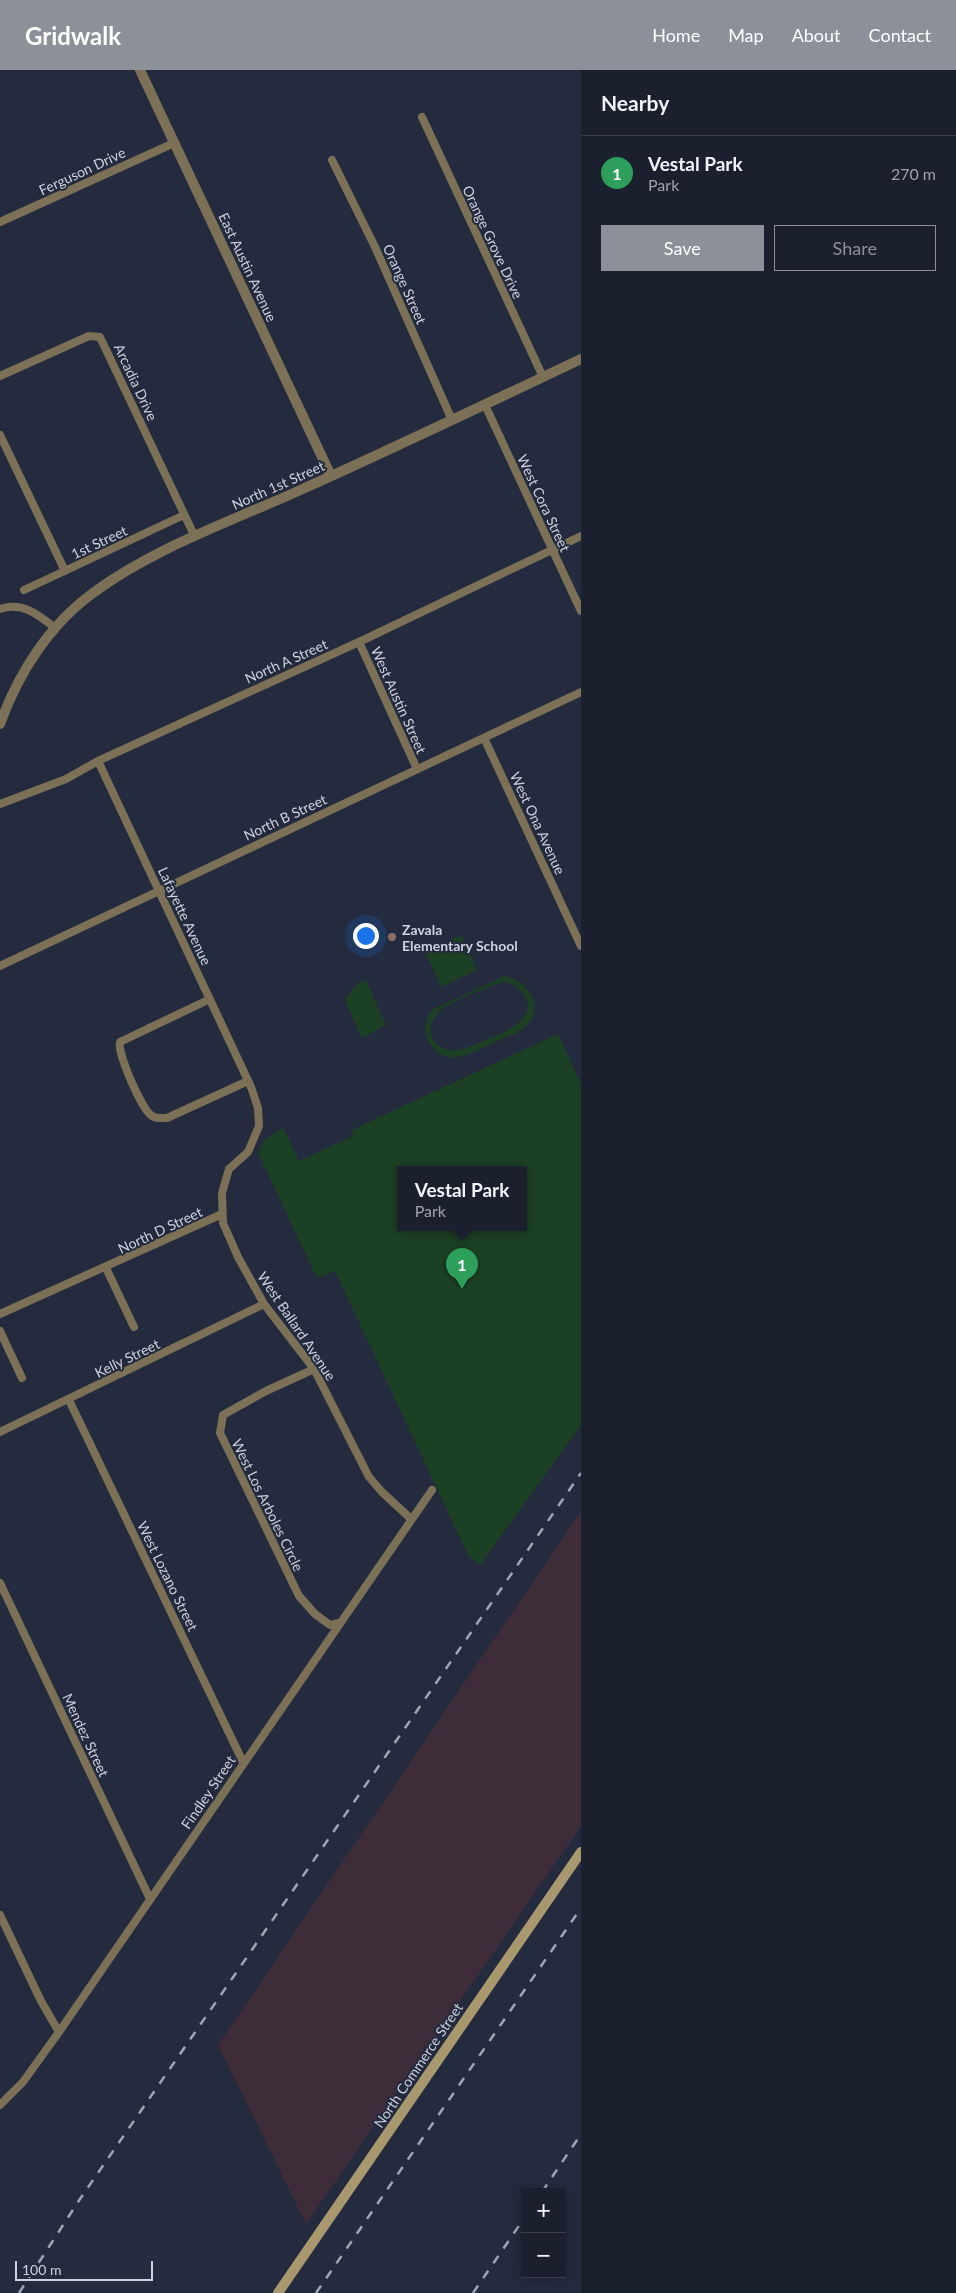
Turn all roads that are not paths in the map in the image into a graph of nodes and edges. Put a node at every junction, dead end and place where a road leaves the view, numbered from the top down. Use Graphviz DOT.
graph roads {
  1 [pos="140,70"];
  2 [pos="422,117"];
  3 [pos="174,143"];
  4 [pos="332,160"];
  5 [pos="0,222"];
  6 [pos="581,359"];
  7 [pos="0,376"];
  8 [pos="543,377"];
  9 [pos="485,405"];
  10 [pos="452,420"];
  11 [pos="0,435"];
  12 [pos="331,476"];
  13 [pos="184,515"];
  14 [pos="581,536"];
  15 [pos="195,537"];
  16 [pos="552,549"];
  17 [pos="65,571"];
  18 [pos="24,590"];
  19 [pos="0,609"];
  20 [pos="581,611"];
  21 [pos="55,628"];
  22 [pos="359,642"];
  23 [pos="581,692"];
  24 [pos="0,724"];
  25 [pos="484,738"];
  26 [pos="98,761"];
  27 [pos="417,769"];
  28 [pos="0,804"];
  29 [pos="159,890"];
  30 [pos="581,946"];
  31 [pos="0,966"];
  32 [pos="210,999"];
  33 [pos="248,1081"];
  34 [pos="222,1214"];
  35 [pos="106,1268"];
  36 [pos="264,1304"];
  37 [pos="0,1314"];
  38 [pos="134,1327"];
  39 [pos="0,1331"];
  40 [pos="314,1369"];
  41 [pos="22,1378"];
  42 [pos="69,1400"];
  43 [pos="0,1432"];
  44 [pos="432,1490"];
  45 [pos="411,1519"];
  46 [pos="0,1583"];
  47 [pos="339,1623"];
  48 [pos="244,1762"];
  49 [pos="581,1852"];
  50 [pos="150,1898"];
  51 [pos="0,1915"];
  52 [pos="59,2032"];
  53 [pos="0,2105"];
  54 [pos="278,2293"];
  1 -- 3 [label="street, East Austin Avenue"];
  2 -- 8 [label="street, Orange Grove Drive"];
  3 -- 5 [label="street, Ferguson Drive"];
  3 -- 12 [label="street, East Austin Avenue"];
  4 -- 10 [label="street, Orange Street"];
  6 -- 8 [label="street, North 1st Street"];
  7 -- 13 [label="street, Arcadia Drive"];
  8 -- 9 [label="street, North 1st Street"];
  9 -- 10 [label="street, North 1st Street"];
  9 -- 16 [label="street, West Cora Street"];
  10 -- 12 [label="street, North 1st Street"];
  11 -- 17 [label="street"];
  12 -- 15 [label="street, North 1st Street"];
  13 -- 15 [label="street, Arcadia Drive"];
  13 -- 17 [label="street, 1st Street"];
  14 -- 16 [label="street, North A Street"];
  15 -- 21 [label="street, North 1st Street"];
  16 -- 20 [label="street, West Cora Street"];
  16 -- 22 [label="street, North A Street"];
  17 -- 18 [label="street, 1st Street"];
  19 -- 21 [label="street"];
  21 -- 24 [label="street, North 1st Street"];
  22 -- 26 [label="street, North A Street"];
  22 -- 27 [label="street, West Austin Street"];
  23 -- 25 [label="street, North B Street"];
  25 -- 27 [label="street, North B Street"];
  25 -- 30 [label="street, West Ona Avenue"];
  26 -- 28 [label="street, North A Street"];
  26 -- 29 [label="street, Lafayette Avenue"];
  27 -- 29 [label="street, North B Street"];
  29 -- 31 [label="street, North B Street"];
  29 -- 32 [label="street, Lafayette Avenue"];
  32 -- 33 [label="street, Lafayette Avenue"];
  32 -- 33 [label="street"];
  33 -- 34 [label="street, North D Street"];
  34 -- 35 [label="street, North D Street"];
  34 -- 36 [label="street, West Ballard Avenue"];
  35 -- 37 [label="street, North D Street"];
  35 -- 38 [label="street"];
  36 -- 40 [label="street, West Ballard Avenue"];
  36 -- 42 [label="street, Kelly Street"];
  39 -- 41 [label="street"];
  40 -- 45 [label="street, West Ballard Avenue"];
  40 -- 47 [label="street, West Los Arboles Circle"];
  42 -- 43 [label="street, Kelly Street"];
  42 -- 48 [label="street, West Lozano Street"];
  44 -- 45 [label="street, Findley Street"];
  45 -- 47 [label="street, Findley Street"];
  46 -- 50 [label="street, Mendez Street"];
  47 -- 48 [label="street, Findley Street"];
  48 -- 50 [label="street, Findley Street"];
  49 -- 54 [label="main road, North Commerce Street"];
  50 -- 52 [label="street, Findley Street"];
  51 -- 52 [label="street"];
  52 -- 53 [label="street, Findley Street"];
}
